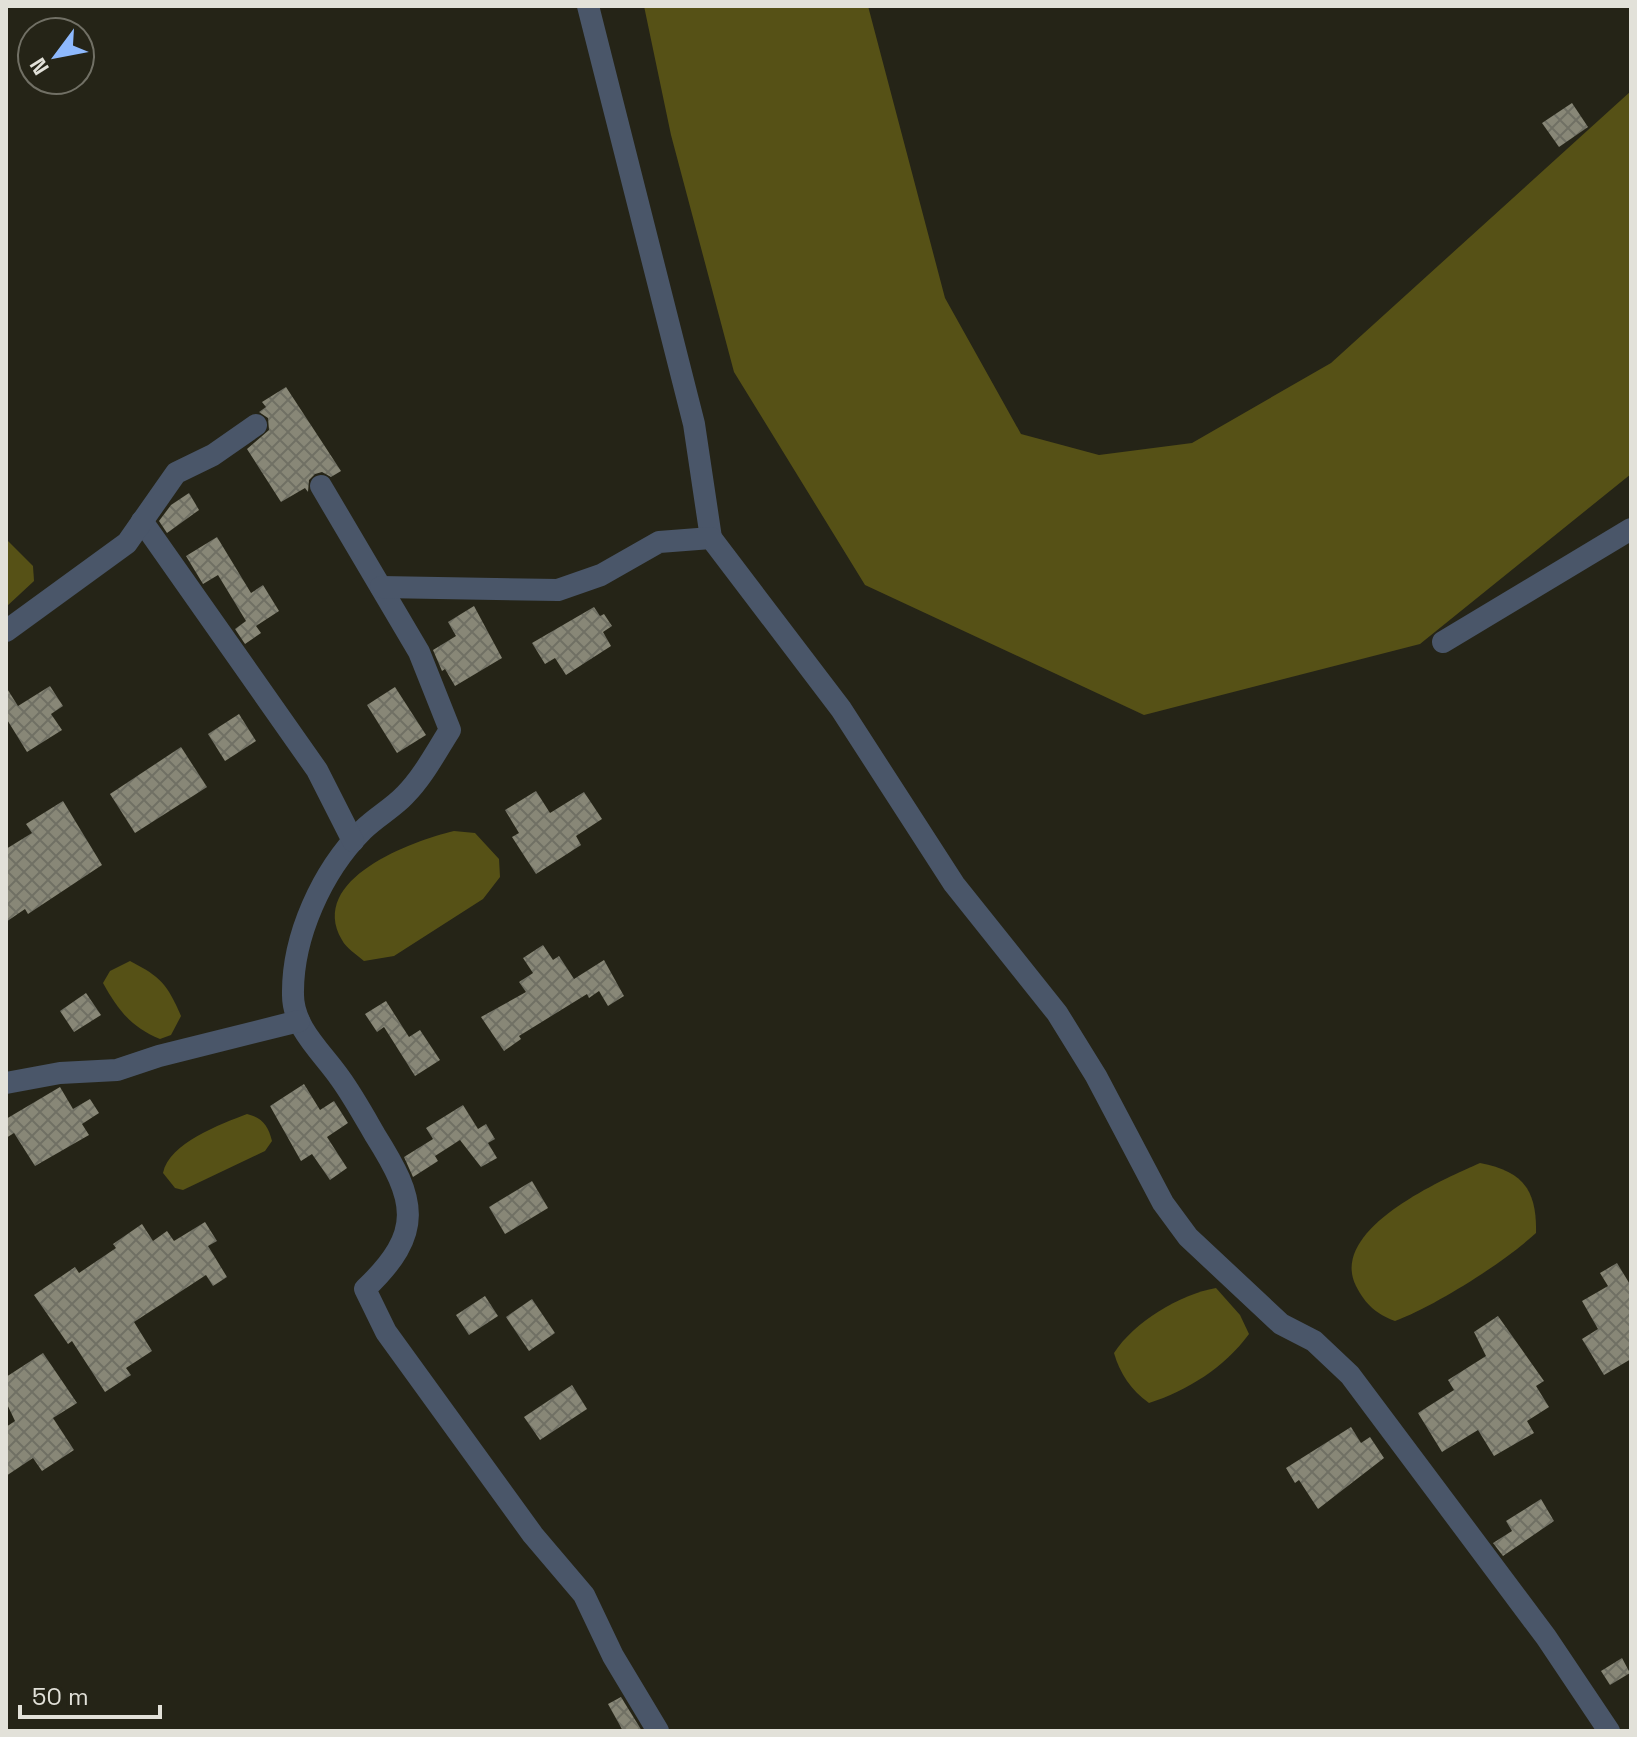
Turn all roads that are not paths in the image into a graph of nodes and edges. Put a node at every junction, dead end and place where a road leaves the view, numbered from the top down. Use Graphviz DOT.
graph roads {
  1 [pos="588,6"];
  2 [pos="256,425"];
  3 [pos="321,486"];
  4 [pos="142,521"];
  5 [pos="1631,529"];
  6 [pos="711,538"];
  7 [pos="381,587"];
  8 [pos="6,631"];
  9 [pos="1443,642"];
  10 [pos="353,841"];
  11 [pos="299,1021"];
  12 [pos="6,1083"];
  13 [pos="658,1731"];
  14 [pos="1609,1731"];
  1 -- 6 [label="street"];
  2 -- 4 [label="street"];
  3 -- 7 [label="street"];
  4 -- 8 [label="street"];
  4 -- 10 [label="street"];
  5 -- 9 [label="street"];
  6 -- 7 [label="street"];
  6 -- 14 [label="street"];
  7 -- 10 [label="street"];
  10 -- 11 [label="street"];
  11 -- 12 [label="street"];
  11 -- 13 [label="street"];
}
